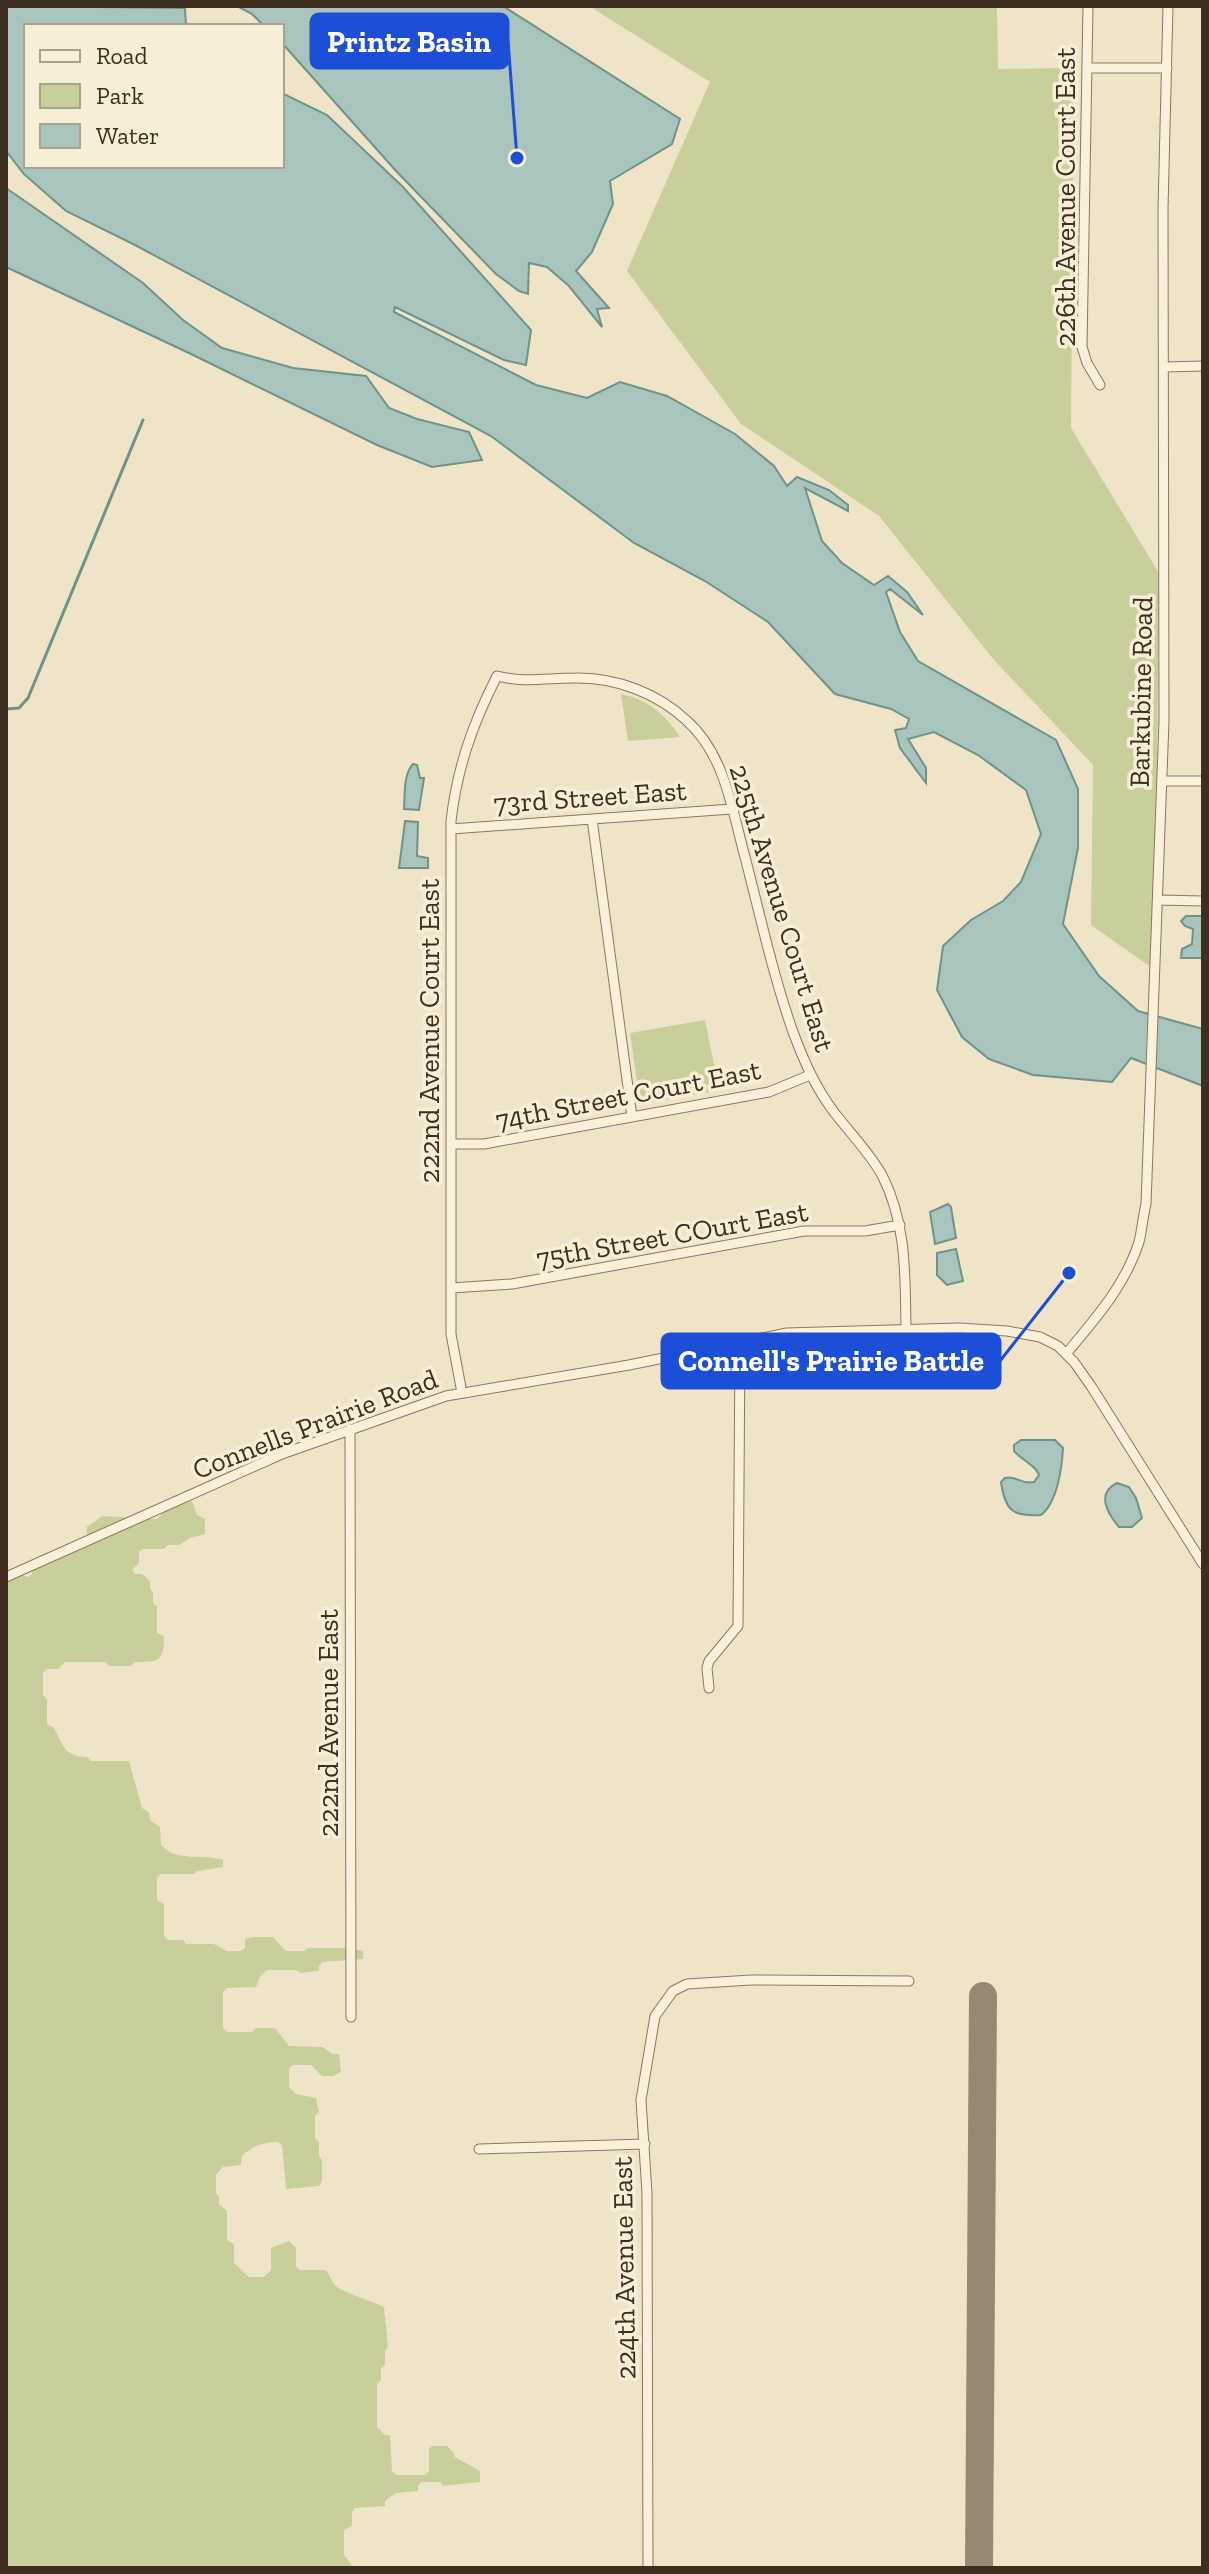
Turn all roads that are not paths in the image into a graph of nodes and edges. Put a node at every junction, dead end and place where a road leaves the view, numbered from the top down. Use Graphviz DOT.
graph roads {
  1 [pos="1088,6"];
  2 [pos="1168,6"];
  3 [pos="1087,68"];
  4 [pos="1167,68"];
  5 [pos="1203,366"];
  6 [pos="1164,367"];
  7 [pos="1100,385"];
  8 [pos="688,721"];
  9 [pos="1163,781"];
  10 [pos="1203,781"];
  11 [pos="732,809"];
  12 [pos="592,819"];
  13 [pos="451,829"];
  14 [pos="1159,900"];
  15 [pos="1203,901"];
  16 [pos="810,1075"];
  17 [pos="632,1117"];
  18 [pos="451,1144"];
  19 [pos="900,1225"];
  20 [pos="451,1288"];
  21 [pos="906,1329"];
  22 [pos="740,1343"];
  23 [pos="1066,1354"];
  24 [pos="462,1393"];
  25 [pos="350,1429"];
  26 [pos="1203,1564"];
  27 [pos="6,1577"];
  28 [pos="709,1688"];
  29 [pos="909,1981"];
  30 [pos="351,2017"];
  31 [pos="645,2144"];
  32 [pos="479,2149"];
  33 [pos="648,2568"];
  1 -- 3 [label="street, 226th Avenue Court East"];
  2 -- 4 [label="street, Barkubine Road"];
  3 -- 4 [label="street"];
  3 -- 7 [label="street, 226th Avenue Court East"];
  4 -- 6 [label="street, Barkubine Road"];
  5 -- 6 [label="street"];
  6 -- 9 [label="street, Barkubine Road"];
  8 -- 11 [label="street, 225th Avenue Court East"];
  8 -- 13 [label="street, 222nd Avenue Court East"];
  9 -- 10 [label="street"];
  9 -- 14 [label="street, Barkubine Road"];
  11 -- 12 [label="street, 73rd Street East"];
  11 -- 16 [label="street, 225th Avenue Court East"];
  12 -- 13 [label="street, 73rd Street East"];
  12 -- 17 [label="street"];
  13 -- 18 [label="street, 222nd Avenue Court East"];
  14 -- 15 [label="street"];
  14 -- 23 [label="street, Barkubine Road"];
  16 -- 17 [label="street, 74th Street Court East"];
  16 -- 19 [label="street, 225th Avenue Court East"];
  17 -- 18 [label="street, 74th Street Court East"];
  18 -- 20 [label="street, 222nd Avenue Court East"];
  19 -- 20 [label="street, 75th Street COurt East"];
  19 -- 21 [label="street, 225th Avenue Court East"];
  20 -- 24 [label="street, 222nd Avenue Court East"];
  21 -- 22 [label="street, Connells Prairie Road"];
  21 -- 23 [label="street, Connells Prairie Road"];
  22 -- 24 [label="street, Connells Prairie Road"];
  22 -- 28 [label="street"];
  23 -- 26 [label="street, Connells Prairie Road"];
  24 -- 25 [label="street, Connells Prairie Road"];
  25 -- 27 [label="street, Connells Prairie Road"];
  25 -- 30 [label="street, 222nd Avenue East"];
  29 -- 31 [label="street, 224th Avenue East"];
  31 -- 32 [label="street"];
  31 -- 33 [label="street, 224th Avenue East"];
}
